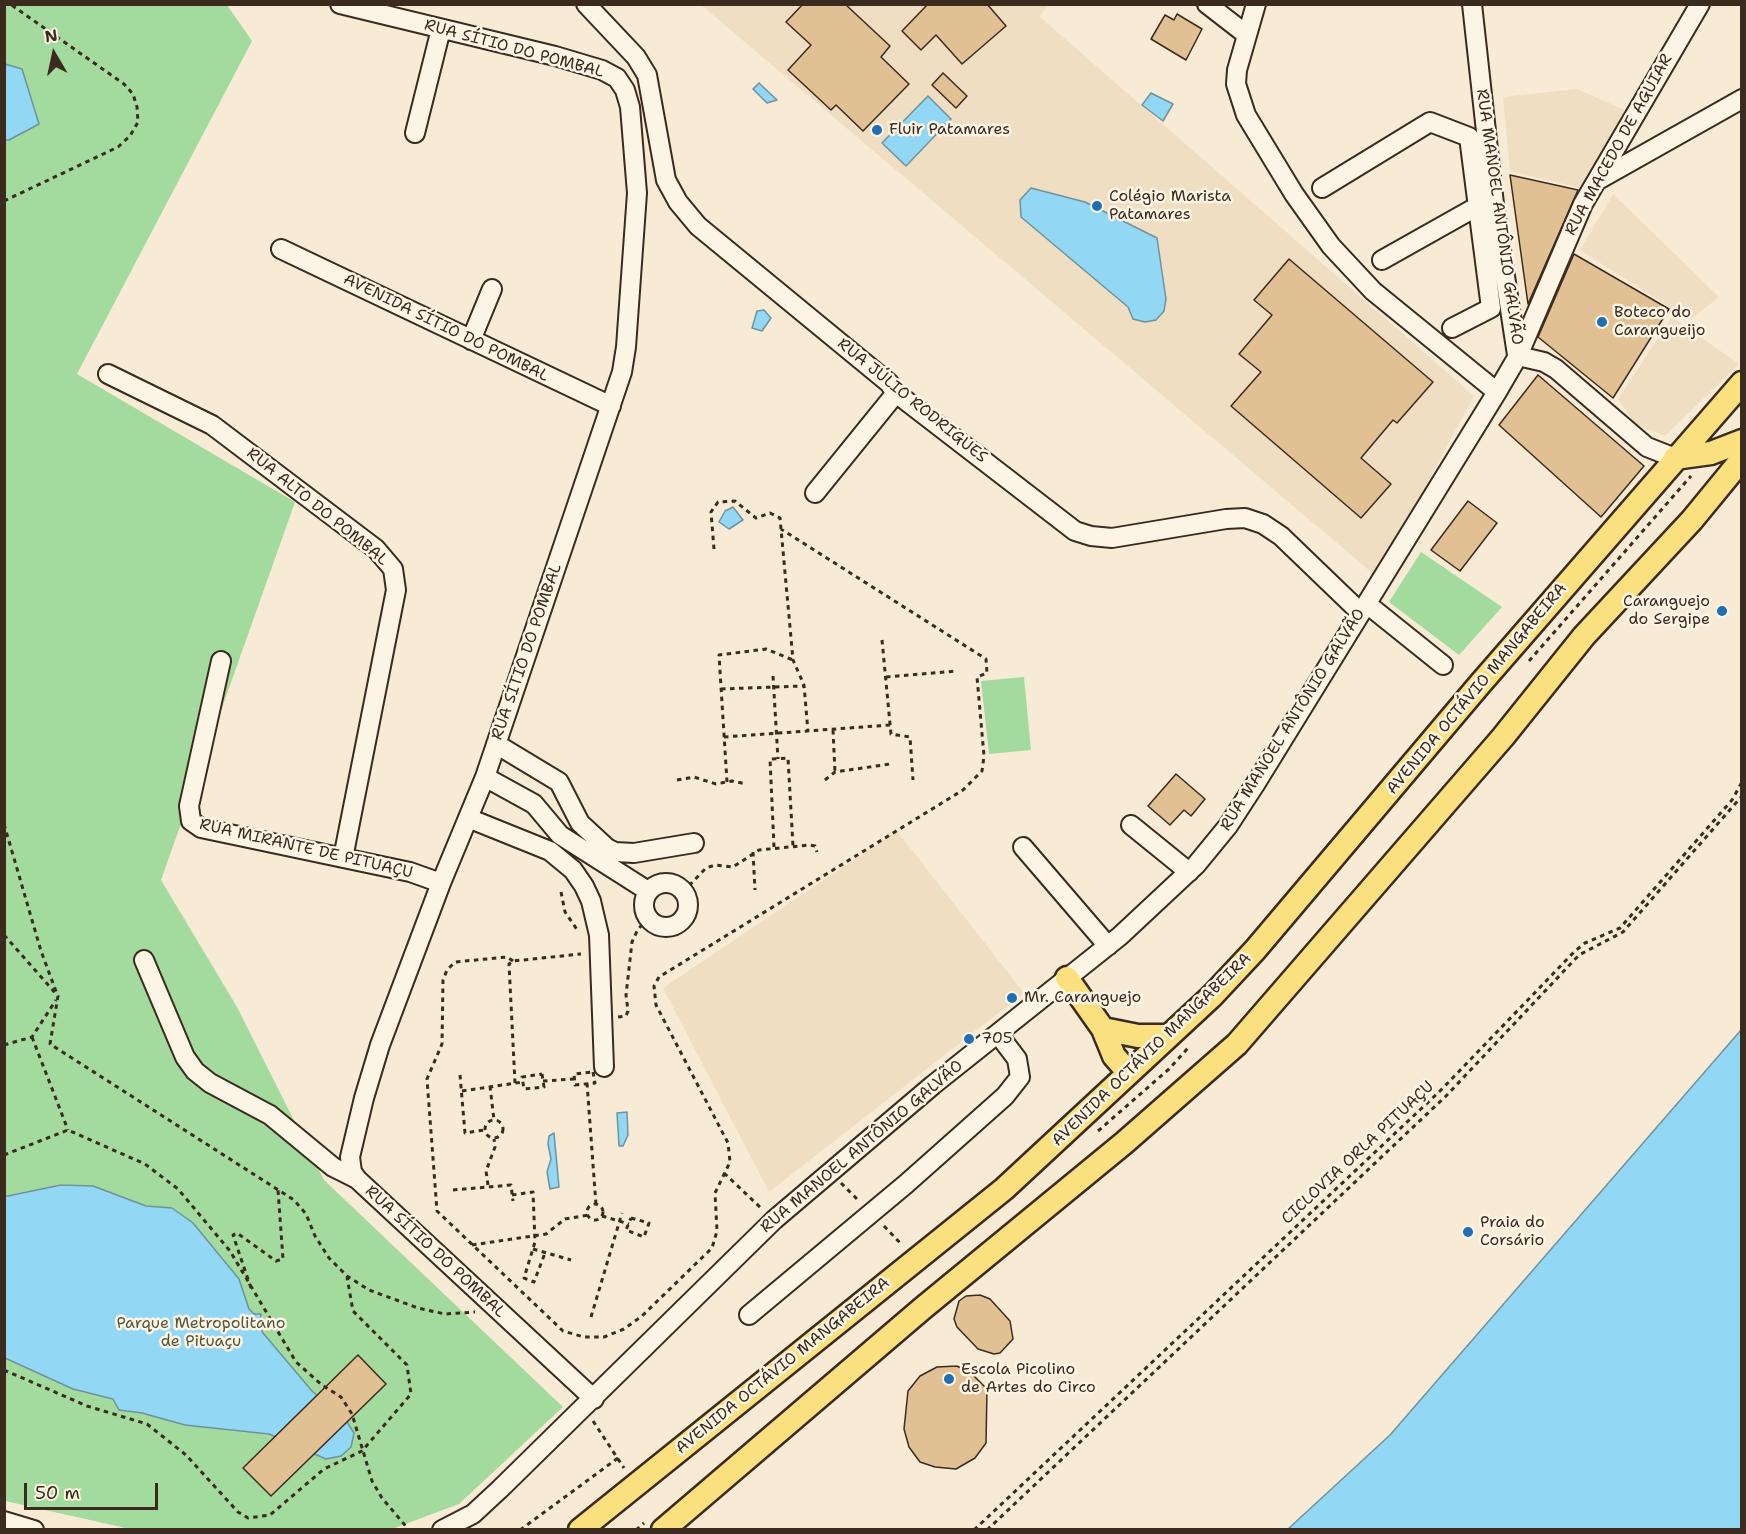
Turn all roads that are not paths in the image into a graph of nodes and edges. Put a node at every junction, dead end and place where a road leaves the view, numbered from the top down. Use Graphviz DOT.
graph roads {
  1 [pos="340,4"];
  2 [pos="586,4"];
  3 [pos="1207,4"];
  4 [pos="1256,4"];
  5 [pos="1472,4"];
  6 [pos="1700,4"];
  7 [pos="441,29"];
  8 [pos="1247,35"];
  9 [pos="1742,99"];
  10 [pos="416,133"];
  11 [pos="1478,136"];
  12 [pos="1598,180"];
  13 [pos="1322,188"];
  14 [pos="1486,205"];
  15 [pos="281,249"];
  16 [pos="1382,261"];
  17 [pos="492,289"];
  18 [pos="1452,328"];
  19 [pos="471,340"];
  20 [pos="1518,356"];
  21 [pos="108,374"];
  22 [pos="1742,383"];
  23 [pos="1497,392"];
  24 [pos="896,393"];
  25 [pos="611,406"];
  26 [pos="1742,441"];
  27 [pos="1675,458"];
  28 [pos="1742,459"];
  29 [pos="815,493"];
  30 [pos="1364,609"];
  31 [pos="221,661"];
  32 [pos="1443,665"];
  33 [pos="496,744"];
  34 [pos="485,777"];
  35 [pos="468,818"];
  36 [pos="1131,825"];
  37 [pos="694,843"];
  38 [pos="1023,847"];
  39 [pos="343,858"];
  40 [pos="1189,872"];
  41 [pos="441,883"];
  42 [pos="648,891"];
  43 [pos="1108,946"];
  44 [pos="144,960"];
  45 [pos="1067,978"];
  46 [pos="1103,1029"];
  47 [pos="998,1034"];
  48 [pos="1166,1036"];
  49 [pos="593,1073"];
  50 [pos="1129,1073"];
  51 [pos="357,1179"];
  52 [pos="749,1315"];
  53 [pos="589,1403"];
  54 [pos="4,1521"];
  55 [pos="34,1530"];
  56 [pos="442,1530"];
  57 [pos="580,1530"];
  58 [pos="663,1530"];
  1 -- 7 [label="street, RUA SÍTIO DO POMBAL"];
  2 -- 24 [label="street, RUA JÚLIO RODRIGUES"];
  3 -- 8 [label="street"];
  4 -- 8 [label="street"];
  5 -- 11 [label="street, RUA MANOEL ANTÔNIO GALVÃO"];
  6 -- 12 [label="street, RUA MACEDO DE AGUIAR"];
  7 -- 10 [label="street"];
  7 -- 25 [label="street, RUA SÍTIO DO POMBAL"];
  8 -- 23 [label="street"];
  9 -- 12 [label="street"];
  11 -- 13 [label="street"];
  11 -- 14 [label="street, RUA MANOEL ANTÔNIO GALVÃO"];
  12 -- 20 [label="street, RUA MACEDO DE AGUIAR"];
  14 -- 16 [label="street"];
  14 -- 18 [label="street"];
  14 -- 20 [label="street, RUA MANOEL ANTÔNIO GALVÃO"];
  15 -- 19 [label="street, AVENIDA SÍTIO DO POMBAL"];
  17 -- 19 [label="street"];
  19 -- 25 [label="street, AVENIDA SÍTIO DO POMBAL"];
  20 -- 23 [label="street, RUA MANOEL ANTÔNIO GALVÃO"];
  20 -- 27 [label="street"];
  21 -- 39 [label="street, RUA ALTO DO POMBAL"];
  22 -- 27 [label="main road, AVENIDA OCTÁVIO MANGABEIRA"];
  23 -- 30 [label="street, RUA MANOEL ANTÔNIO GALVÃO"];
  24 -- 29 [label="street"];
  24 -- 30 [label="street, RUA JÚLIO RODRIGUES"];
  25 -- 33 [label="street, RUA SÍTIO DO POMBAL"];
  26 -- 27 [label="main road"];
  27 -- 48 [label="main road, AVENIDA OCTÁVIO MANGABEIRA"];
  28 -- 58 [label="main road"];
  30 -- 32 [label="street, RUA MANOEL ANTÔNIO GALVÃO"];
  30 -- 40 [label="street, RUA MANOEL ANTÔNIO GALVÃO"];
  31 -- 39 [label="street, RUA MIRANTE DE PITUAÇU"];
  33 -- 34 [label="street, RUA SÍTIO DO POMBAL"];
  33 -- 37 [label="street"];
  34 -- 35 [label="street, RUA SÍTIO DO POMBAL"];
  34 -- 42 [label="street"];
  35 -- 41 [label="street, RUA SÍTIO DO POMBAL"];
  35 -- 49 [label="street"];
  36 -- 40 [label="street"];
  38 -- 43 [label="street"];
  39 -- 41 [label="street, RUA MIRANTE DE PITUAÇU"];
  40 -- 43 [label="street, RUA MANOEL ANTÔNIO GALVÃO"];
  41 -- 51 [label="street, RUA SÍTIO DO POMBAL"];
  42 -- 42 [label="street"];
  43 -- 45 [label="street, RUA MANOEL ANTÔNIO GALVÃO"];
  44 -- 51 [label="street"];
  45 -- 46 [label="main road"];
  45 -- 47 [label="street, RUA MANOEL ANTÔNIO GALVÃO"];
  46 -- 48 [label="main road"];
  46 -- 50 [label="main road"];
  47 -- 52 [label="street"];
  47 -- 53 [label="street, RUA MANOEL ANTÔNIO GALVÃO"];
  48 -- 50 [label="main road, AVENIDA OCTÁVIO MANGABEIRA"];
  50 -- 57 [label="main road, AVENIDA OCTÁVIO MANGABEIRA"];
  51 -- 53 [label="street, RUA SÍTIO DO POMBAL"];
  53 -- 56 [label="street, RUA MANOEL ANTÔNIO GALVÃO"];
  54 -- 55 [label="street"];
}
